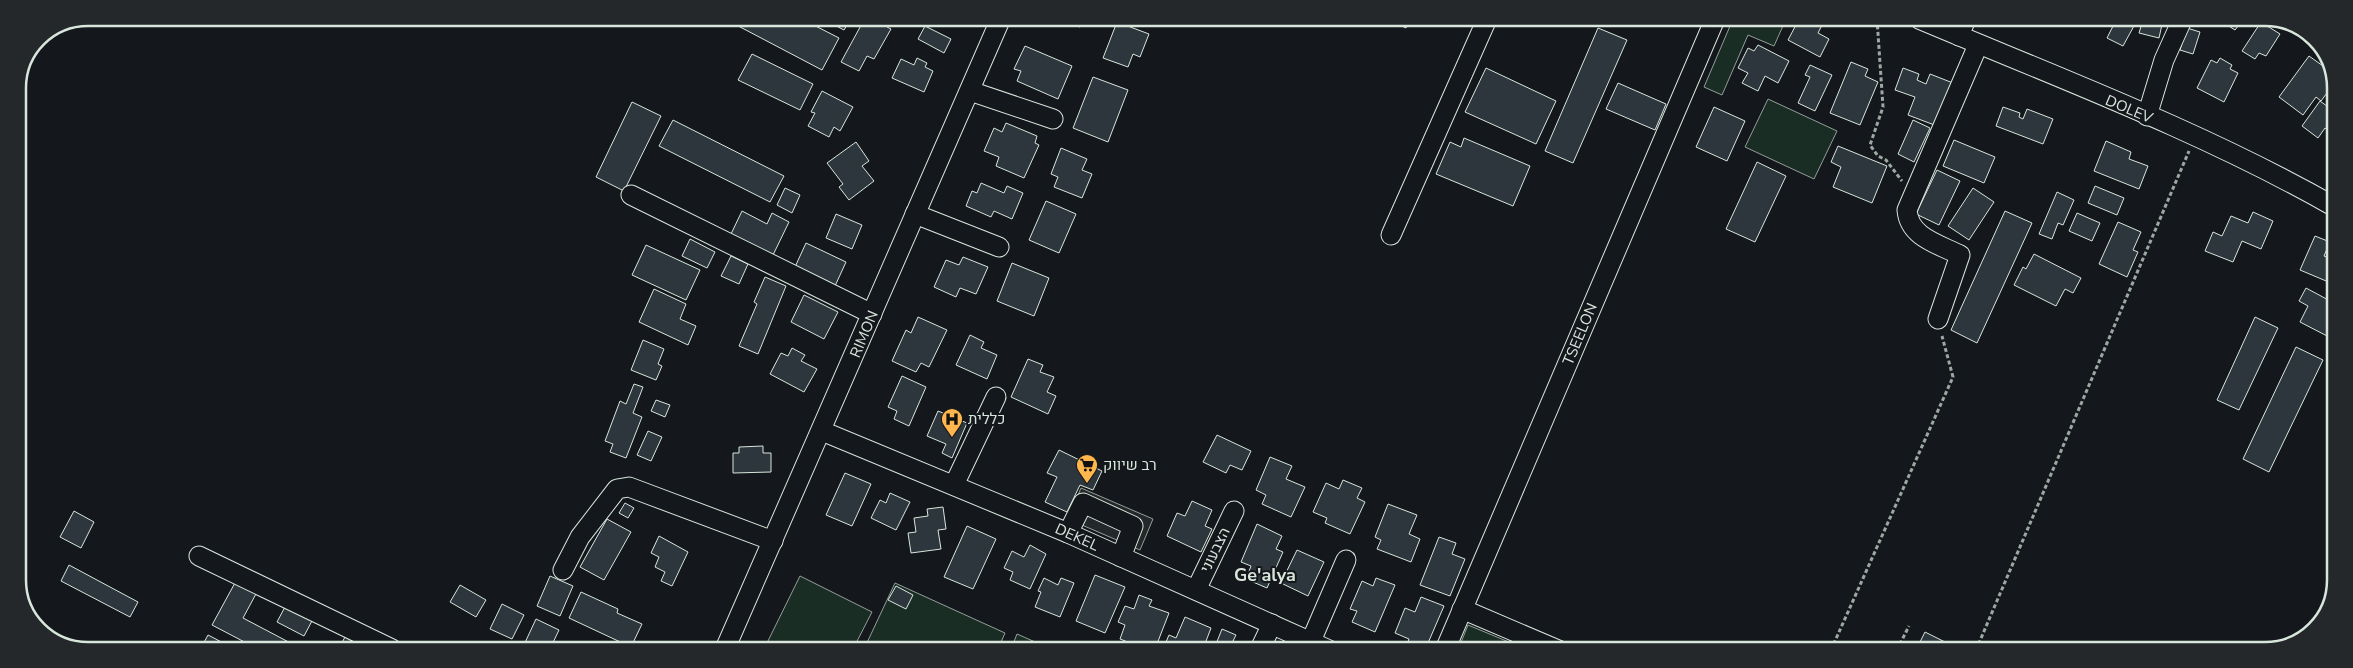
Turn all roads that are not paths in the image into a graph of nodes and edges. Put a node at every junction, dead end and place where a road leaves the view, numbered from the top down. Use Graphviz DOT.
graph roads {
  1 [pos="998,26"];
  2 [pos="1485,26"];
  3 [pos="1712,26"];
  4 [pos="2179,26"];
  5 [pos="1963,28"];
  6 [pos="1978,44"];
  7 [pos="970,91"];
  8 [pos="2147,116"];
  9 [pos="1053,119"];
  10 [pos="632,195"];
  11 [pos="2327,203"];
  12 [pos="915,214"];
  13 [pos="1391,235"];
  14 [pos="999,247"];
  15 [pos="872,314"];
  16 [pos="1938,319"];
  17 [pos="996,397"];
  18 [pos="822,431"];
  19 [pos="954,485"];
  20 [pos="1234,511"];
  21 [pos="1068,533"];
  22 [pos="773,540"];
  23 [pos="199,556"];
  24 [pos="1121,556"];
  25 [pos="1346,560"];
  26 [pos="563,570"];
  27 [pos="1196,590"];
  28 [pos="1462,609"];
  29 [pos="1272,624"];
  30 [pos="1311,641"];
  31 [pos="379,642"];
  32 [pos="728,642"];
  33 [pos="1263,642"];
  34 [pos="1448,642"];
  35 [pos="1539,642"];
  1 -- 7 [label="street, RIMON"];
  2 -- 13 [label="street"];
  3 -- 28 [label="street, TSEELON"];
  4 -- 8 [label="street"];
  5 -- 6 [label="street, DOLEV"];
  6 -- 8 [label="street, DOLEV"];
  6 -- 16 [label="street"];
  7 -- 9 [label="street"];
  7 -- 12 [label="street, RIMON"];
  8 -- 11 [label="street, DOLEV"];
  10 -- 15 [label="street"];
  12 -- 14 [label="street"];
  12 -- 15 [label="street, RIMON"];
  15 -- 18 [label="street, RIMON"];
  17 -- 19 [label="street"];
  18 -- 19 [label="street, DEKEL"];
  18 -- 22 [label="street, RIMON"];
  19 -- 21 [label="street, DEKEL"];
  20 -- 27 [label="street, הצבעוני"];
  21 -- 24 [label="street, DEKEL"];
  21 -- 24 [label="street"];
  22 -- 26 [label="street"];
  22 -- 32 [label="street, RIMON"];
  23 -- 31 [label="street"];
  24 -- 27 [label="street, DEKEL"];
  25 -- 30 [label="street"];
  27 -- 29 [label="street, DEKEL"];
  28 -- 34 [label="street, TSEELON"];
  28 -- 35 [label="street"];
  29 -- 30 [label="street, DEKEL"];
  29 -- 33 [label="street"];
}
